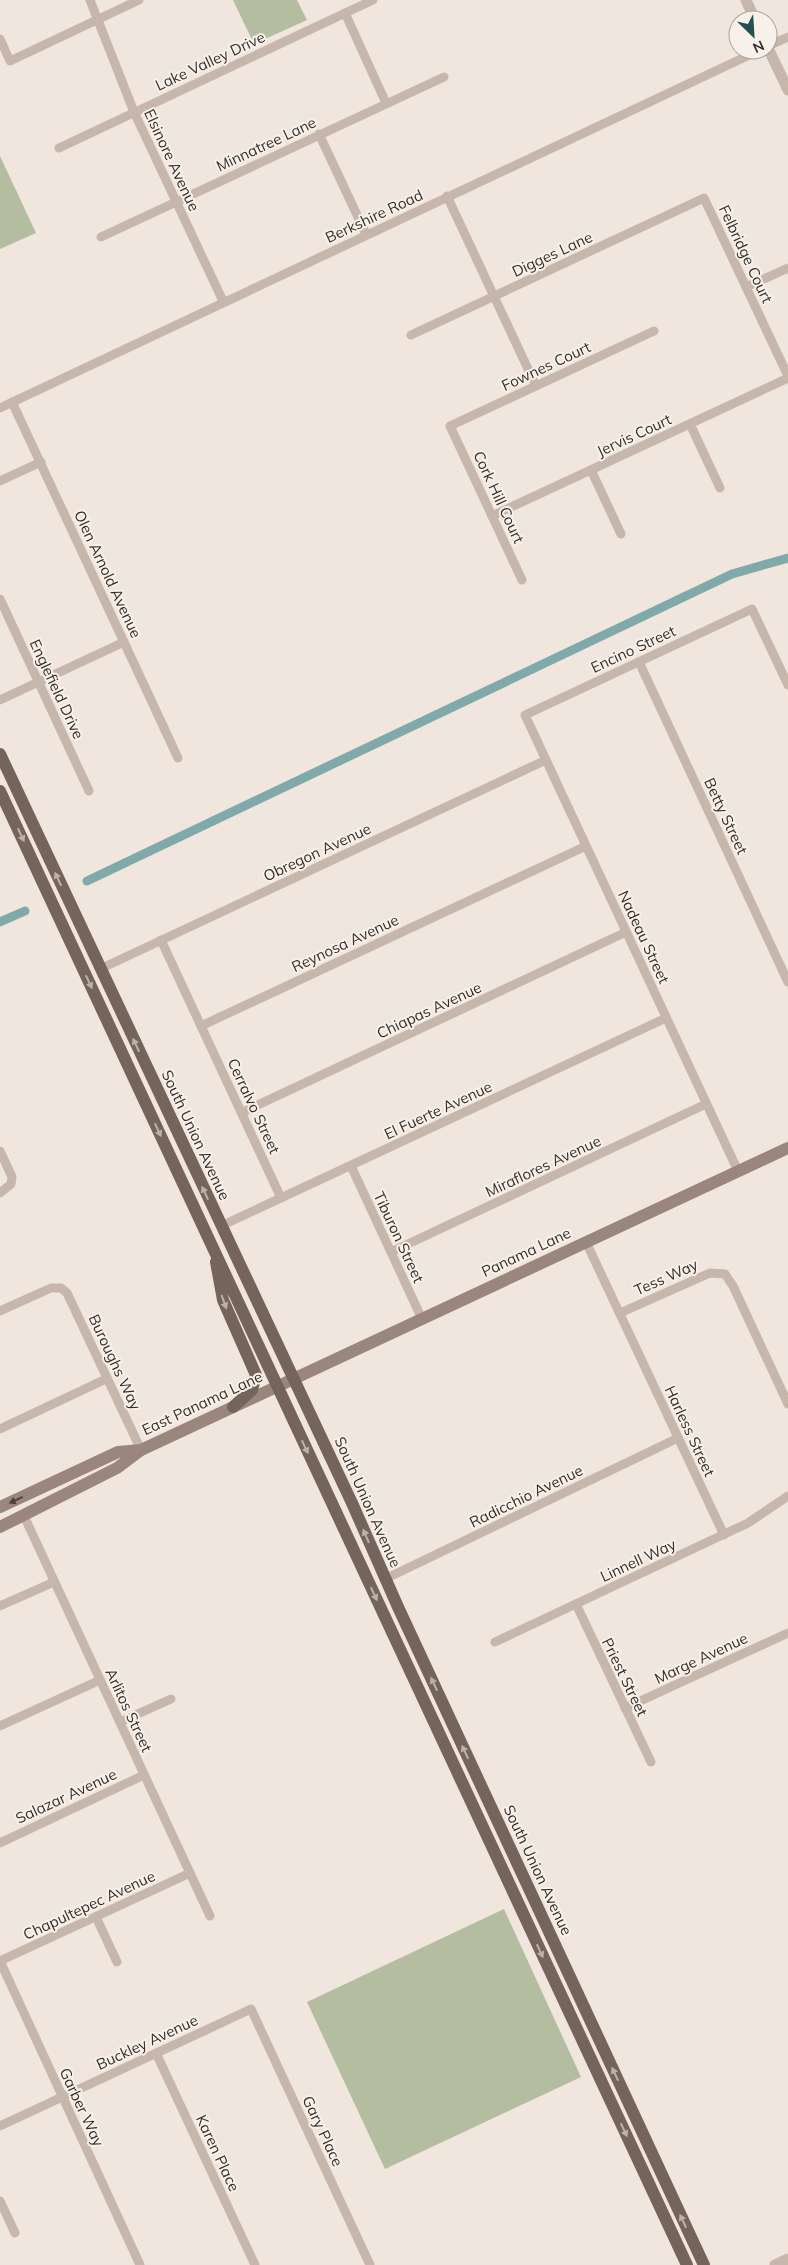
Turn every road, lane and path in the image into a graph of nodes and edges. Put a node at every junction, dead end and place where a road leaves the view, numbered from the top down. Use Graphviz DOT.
graph roads {
  1 [pos="90,0"];
  2 [pos="139,0"];
  3 [pos="373,0"];
  4 [pos="345,13"];
  5 [pos="99,19"];
  6 [pos="0,39"];
  7 [pos="739,60"];
  8 [pos="774,60"];
  9 [pos="444,77"];
  10 [pos="788,90"];
  11 [pos="386,103"];
  12 [pos="134,112"];
  13 [pos="319,134"];
  14 [pos="59,148"];
  15 [pos="447,196"];
  16 [pos="704,198"];
  17 [pos="176,201"];
  18 [pos="366,234"];
  19 [pos="101,237"];
  20 [pos="788,268"];
  21 [pos="746,287"];
  22 [pos="494,296"];
  23 [pos="223,301"];
  24 [pos="654,331"];
  25 [pos="411,335"];
  26 [pos="788,377"];
  27 [pos="536,386"];
  28 [pos="12,402"];
  29 [pos="0,408"];
  30 [pos="690,424"];
  31 [pos="450,426"];
  32 [pos="41,462"];
  33 [pos="591,470"];
  34 [pos="0,481"];
  35 [pos="720,488"];
  36 [pos="492,516"];
  37 [pos="621,534"];
  38 [pos="522,580"];
  39 [pos="0,599"];
  40 [pos="124,642"];
  41 [pos="639,662"];
  42 [pos="38,682"];
  43 [pos="788,685"];
  44 [pos="0,700"];
  45 [pos="525,715"];
  46 [pos="0,754"];
  47 [pos="178,758"];
  48 [pos="546,760"];
  49 [pos="0,791"];
  50 [pos="89,791"];
  51 [pos="586,846"];
  52 [pos="626,932"];
  53 [pos="161,940"];
  54 [pos="100,969"];
  55 [pos="788,982"];
  56 [pos="666,1018"];
  57 [pos="201,1026"];
  58 [pos="706,1104"];
  59 [pos="243,1112"];
  60 [pos="788,1148"];
  61 [pos="0,1151"];
  62 [pos="350,1166"];
  63 [pos="738,1171"];
  64 [pos="0,1193"];
  65 [pos="282,1198"];
  66 [pos="198,1216"];
  67 [pos="221,1226"];
  68 [pos="586,1242"];
  69 [pos="391,1252"];
  70 [pos="216,1254"];
  71 [pos="229,1282"];
  72 [pos="249,1284"];
  73 [pos="0,1299"];
  74 [pos="2,1309"];
  75 [pos="620,1313"];
  76 [pos="422,1319"];
  77 [pos="106,1379"];
  78 [pos="294,1379"];
  79 [pos="277,1387"];
  80 [pos="788,1404"];
  81 [pos="233,1407"];
  82 [pos="0,1429"];
  83 [pos="678,1438"];
  84 [pos="141,1450"];
  85 [pos="113,1454"];
  86 [pos="334,1464"];
  87 [pos="788,1496"];
  88 [pos="0,1507"];
  89 [pos="24,1516"];
  90 [pos="0,1527"];
  91 [pos="724,1535"];
  92 [pos="385,1579"];
  93 [pos="54,1582"];
  94 [pos="576,1604"];
  95 [pos="0,1606"];
  96 [pos="788,1633"];
  97 [pos="495,1642"];
  98 [pos="100,1680"];
  99 [pos="171,1699"];
  100 [pos="625,1708"];
  101 [pos="120,1722"];
  102 [pos="0,1726"];
  103 [pos="651,1762"];
  104 [pos="144,1775"];
  105 [pos="460,1779"];
  106 [pos="0,1843"];
  107 [pos="510,1849"];
  108 [pos="190,1873"];
  109 [pos="505,1875"];
  110 [pos="210,1916"];
  111 [pos="96,1917"];
  112 [pos="549,1932"];
  113 [pos="0,1961"];
  114 [pos="117,1962"];
  115 [pos="251,2009"];
  116 [pos="156,2053"];
  117 [pos="62,2097"];
  118 [pos="0,2126"];
  119 [pos="0,2201"];
  120 [pos="15,2233"];
  121 [pos="788,2259"];
  122 [pos="140,2265"];
  123 [pos="255,2265"];
  124 [pos="370,2265"];
  125 [pos="687,2265"];
  126 [pos="704,2265"];
  127 [pos="775,2265"];
  1 -- 5 [label="street, Elsinore Avenue"];
  2 -- 5 [label="street"];
  3 -- 4 [label="street, Lake Valley Drive"];
  4 -- 11 [label="street"];
  4 -- 12 [label="street, Lake Valley Drive"];
  5 -- 6 [label="street"];
  5 -- 12 [label="street, Elsinore Avenue"];
  7 -- 15 [label="street, Berkshire Road"];
  8 -- 10 [label="street"];
  9 -- 11 [label="street, Minnatree Lane"];
  11 -- 13 [label="street, Minnatree Lane"];
  12 -- 14 [label="street, Lake Valley Drive"];
  12 -- 17 [label="street, Elsinore Avenue"];
  13 -- 17 [label="street, Minnatree Lane"];
  13 -- 18 [label="street"];
  15 -- 18 [label="street, Berkshire Road"];
  15 -- 22 [label="street"];
  16 -- 21 [label="street, Felbridge Court"];
  16 -- 22 [label="street, Digges Lane"];
  17 -- 19 [label="street, Minnatree Lane"];
  17 -- 23 [label="street, Elsinore Avenue"];
  18 -- 23 [label="street, Berkshire Road"];
  20 -- 21 [label="street"];
  21 -- 26 [label="street, Felbridge Court"];
  22 -- 25 [label="street, Digges Lane"];
  22 -- 27 [label="street"];
  23 -- 28 [label="street, Berkshire Road"];
  24 -- 27 [label="street, Fownes Court"];
  26 -- 30 [label="street, Jervis Court"];
  27 -- 31 [label="street, Fownes Court"];
  28 -- 29 [label="street, Berkshire Road"];
  28 -- 32 [label="street, Olen Arnold Avenue"];
  30 -- 33 [label="street, Jervis Court"];
  30 -- 35 [label="street"];
  31 -- 36 [label="street, Cork Hill Court"];
  32 -- 34 [label="street"];
  32 -- 40 [label="street, Olen Arnold Avenue"];
  33 -- 36 [label="street, Jervis Court"];
  33 -- 37 [label="street"];
  36 -- 38 [label="street, Cork Hill Court"];
  39 -- 42 [label="street, Englefield Drive"];
  40 -- 42 [label="street"];
  40 -- 47 [label="street, Olen Arnold Avenue"];
  41 -- 43 [label="street, Encino Street"];
  41 -- 45 [label="street, Encino Street"];
  41 -- 55 [label="street, Betty Street"];
  42 -- 44 [label="street"];
  42 -- 50 [label="street, Englefield Drive"];
  45 -- 48 [label="street, Nadeau Street"];
  54 -- 46 [label="main road, South Union Avenue, one-way"];
  48 -- 51 [label="street, Nadeau Street"];
  48 -- 53 [label="street, Obregon Avenue"];
  49 -- 66 [label="main road, one-way"];
  51 -- 52 [label="street, Nadeau Street"];
  51 -- 57 [label="street, Reynosa Avenue"];
  52 -- 56 [label="street, Nadeau Street"];
  52 -- 59 [label="street, Chiapas Avenue"];
  53 -- 54 [label="street, Obregon Avenue"];
  53 -- 57 [label="street"];
  67 -- 54 [label="main road, South Union Avenue, one-way"];
  56 -- 58 [label="street, Nadeau Street"];
  56 -- 62 [label="street, El Fuerte Avenue"];
  57 -- 59 [label="street, Cerralvo Street"];
  58 -- 63 [label="street, Nadeau Street"];
  58 -- 69 [label="street, Miraflores Avenue"];
  59 -- 65 [label="street, Cerralvo Street"];
  60 -- 63 [label="main road, Panama Lane"];
  61 -- 64 [label="street"];
  62 -- 65 [label="street, El Fuerte Avenue"];
  62 -- 69 [label="street, Tiburon Street"];
  63 -- 68 [label="main road, Panama Lane"];
  65 -- 67 [label="street, El Fuerte Avenue"];
  66 -- 70 [label="main road"];
  66 -- 72 [label="main road"];
  67 -- 72 [label="main road, South Union Avenue"];
  68 -- 75 [label="street"];
  68 -- 76 [label="main road, Panama Lane"];
  69 -- 76 [label="street, Tiburon Street"];
  70 -- 71 [label="main road"];
  70 -- 81 [label="main road, one-way"];
  71 -- 78 [label="main road"];
  71 -- 79 [label="main road"];
  72 -- 78 [label="main road, South Union Avenue"];
  73 -- 74 [label="street"];
  74 -- 77 [label="street, Buroughs Way"];
  75 -- 80 [label="street, Tess Way"];
  75 -- 83 [label="street, Harless Street"];
  76 -- 78 [label="main road, Panama Lane"];
  77 -- 82 [label="street"];
  77 -- 84 [label="street, Buroughs Way"];
  78 -- 79 [label="main road, Panama Lane"];
  78 -- 86 [label="main road, South Union Avenue"];
  79 -- 81 [label="main road, East Panama Lane"];
  79 -- 86 [label="main road"];
  79 -- 105 [label="main road, one-way"];
  81 -- 84 [label="main road, East Panama Lane"];
  83 -- 91 [label="street, Harless Street"];
  83 -- 92 [label="street, Radicchio Avenue"];
  84 -- 85 [label="main road, East Panama Lane"];
  84 -- 89 [label="main road, East Panama Lane"];
  85 -- 88 [label="main road, East Panama Lane, one-way"];
  85 -- 89 [label="main road"];
  92 -- 86 [label="main road, South Union Avenue, one-way"];
  87 -- 91 [label="street, Linnell Way"];
  89 -- 90 [label="main road, East Panama Lane"];
  89 -- 93 [label="street, Arlitos Street"];
  91 -- 94 [label="street, Linnell Way"];
  107 -- 92 [label="main road, South Union Avenue, one-way"];
  93 -- 95 [label="street"];
  93 -- 98 [label="street, Arlitos Street"];
  94 -- 97 [label="street, Linnell Way"];
  94 -- 100 [label="street, Priest Street"];
  96 -- 100 [label="street, Marge Avenue"];
  98 -- 101 [label="street, Arlitos Street"];
  98 -- 102 [label="street"];
  99 -- 101 [label="street"];
  100 -- 103 [label="street, Priest Street"];
  101 -- 104 [label="street, Arlitos Street"];
  104 -- 106 [label="street, Salazar Avenue"];
  104 -- 108 [label="street, Arlitos Street"];
  105 -- 107 [label="main road"];
  105 -- 109 [label="main road"];
  107 -- 112 [label="main road, South Union Avenue"];
  108 -- 110 [label="street, Arlitos Street"];
  108 -- 111 [label="street, Chapultepec Avenue"];
  109 -- 112 [label="main road"];
  109 -- 125 [label="main road, one-way"];
  111 -- 113 [label="street, Chapultepec Avenue"];
  111 -- 114 [label="street"];
  126 -- 112 [label="main road, South Union Avenue, one-way"];
  113 -- 117 [label="street, Garber Way"];
  115 -- 116 [label="street, Buckley Avenue"];
  115 -- 124 [label="street, Gary Place"];
  116 -- 117 [label="street, Buckley Avenue"];
  116 -- 123 [label="street, Karen Place"];
  117 -- 118 [label="street, Buckley Avenue"];
  117 -- 122 [label="street, Garber Way"];
  119 -- 120 [label="street"];
  121 -- 127 [label="street"];
}
